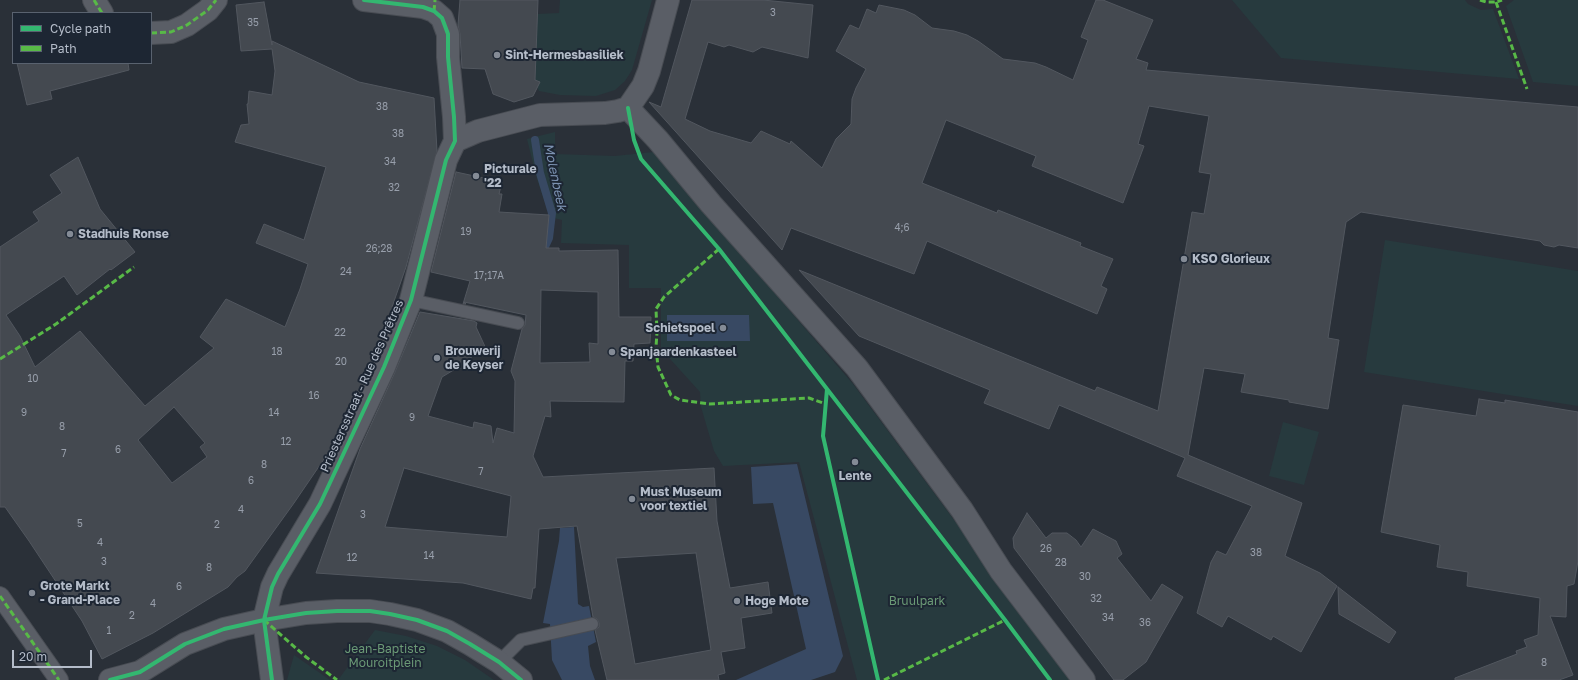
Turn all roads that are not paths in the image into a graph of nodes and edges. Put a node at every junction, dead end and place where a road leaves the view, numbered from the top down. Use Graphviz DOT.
graph roads {
  1 [pos="94,0"];
  2 [pos="216,0"];
  3 [pos="364,0"];
  4 [pos="668,0"];
  5 [pos="434,5"];
  6 [pos="101,12"];
  7 [pos="152,33"];
  8 [pos="628,108"];
  9 [pos="454,141"];
  10 [pos="411,300"];
  11 [pos="518,323"];
  12 [pos="0,596"];
  13 [pos="264,620"];
  14 [pos="592,624"];
  15 [pos="498,662"];
  16 [pos="58,680"];
  17 [pos="110,680"];
  18 [pos="272,680"];
  19 [pos="521,680"];
  20 [pos="1084,680"];
  1 -- 6 [label="street"];
  2 -- 7 [label="street"];
  3 -- 5 [label="street"];
  4 -- 8 [label="street"];
  5 -- 9 [label="street, Priestersstraat - Rue des Prêtres"];
  8 -- 9 [label="street"];
  8 -- 20 [label="street"];
  9 -- 10 [label="street, Priestersstraat - Rue des Prêtres"];
  10 -- 11 [label="lane"];
  10 -- 13 [label="street, Priestersstraat - Rue des Prêtres"];
  12 -- 16 [label="street"];
  13 -- 15 [label="street"];
  13 -- 17 [label="street"];
  13 -- 18 [label="street"];
  14 -- 15 [label="lane"];
  15 -- 19 [label="street"];
}
